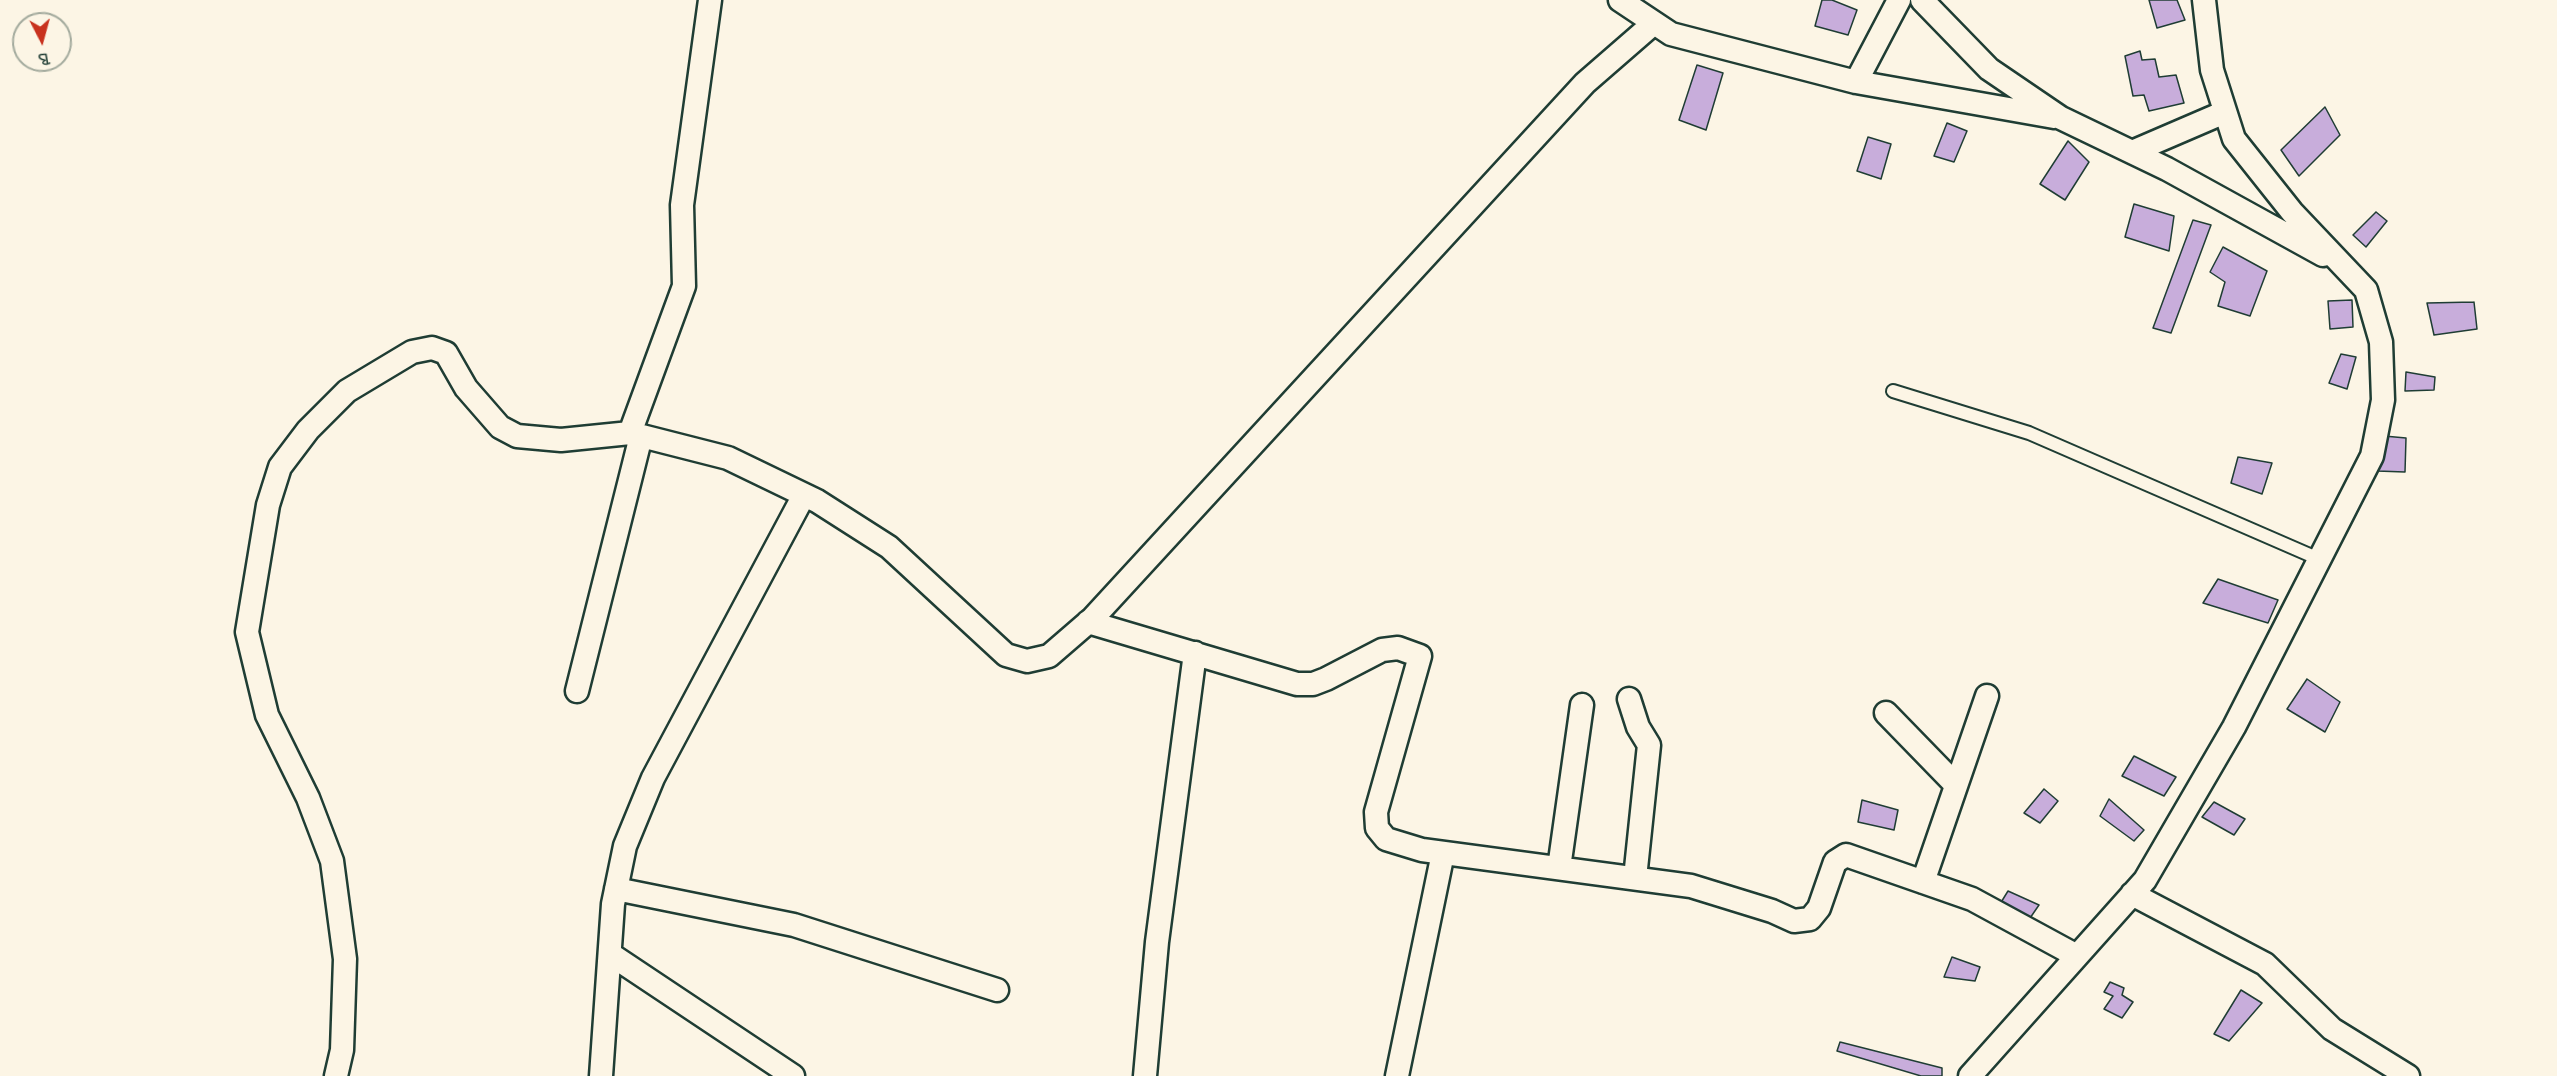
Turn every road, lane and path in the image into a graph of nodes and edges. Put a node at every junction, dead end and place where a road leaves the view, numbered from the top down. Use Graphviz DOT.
graph roads {
  1 [pos="710,0"];
  2 [pos="1620,0"];
  3 [pos="1899,0"];
  4 [pos="1922,0"];
  5 [pos="2204,0"];
  6 [pos="1654,23"];
  7 [pos="1856,82"];
  8 [pos="2225,112"];
  9 [pos="2061,118"];
  10 [pos="2132,152"];
  11 [pos="2344,267"];
  12 [pos="1893,391"];
  13 [pos="635,435"];
  14 [pos="804,495"];
  15 [pos="2319,559"];
  16 [pos="1088,622"];
  17 [pos="1195,653"];
  18 [pos="578,691"];
  19 [pos="1987,696"];
  20 [pos="1629,699"];
  21 [pos="1582,705"];
  22 [pos="1886,713"];
  23 [pos="1956,785"];
  24 [pos="1443,853"];
  25 [pos="1559,868"];
  26 [pos="1635,878"];
  27 [pos="1923,882"];
  28 [pos="616,889"];
  29 [pos="2133,894"];
  30 [pos="610,954"];
  31 [pos="2077,956"];
  32 [pos="997,990"];
  33 [pos="336,1076"];
  34 [pos="601,1076"];
  35 [pos="794,1076"];
  36 [pos="1145,1076"];
  37 [pos="1397,1076"];
  38 [pos="1970,1076"];
  39 [pos="2408,1076"];
  1 -- 13 [label="street"];
  2 -- 6 [label="street"];
  3 -- 7 [label="street"];
  4 -- 9 [label="street"];
  5 -- 8 [label="street"];
  6 -- 7 [label="street"];
  6 -- 16 [label="street"];
  7 -- 9 [label="street"];
  8 -- 10 [label="street"];
  8 -- 11 [label="street"];
  9 -- 10 [label="street"];
  10 -- 11 [label="street"];
  11 -- 15 [label="street"];
  12 -- 15 [label="lane"];
  13 -- 14 [label="street"];
  13 -- 18 [label="street"];
  13 -- 33 [label="street"];
  14 -- 16 [label="street"];
  14 -- 28 [label="street"];
  15 -- 29 [label="street"];
  16 -- 17 [label="street"];
  17 -- 24 [label="street"];
  17 -- 36 [label="street"];
  19 -- 23 [label="street"];
  20 -- 26 [label="street"];
  21 -- 25 [label="street"];
  22 -- 23 [label="street"];
  23 -- 27 [label="street"];
  24 -- 25 [label="street"];
  24 -- 37 [label="street"];
  25 -- 26 [label="street"];
  26 -- 27 [label="street"];
  27 -- 31 [label="street"];
  28 -- 30 [label="street"];
  28 -- 32 [label="street"];
  29 -- 31 [label="street"];
  29 -- 39 [label="street"];
  30 -- 34 [label="street"];
  30 -- 35 [label="street"];
  31 -- 38 [label="street"];
}
